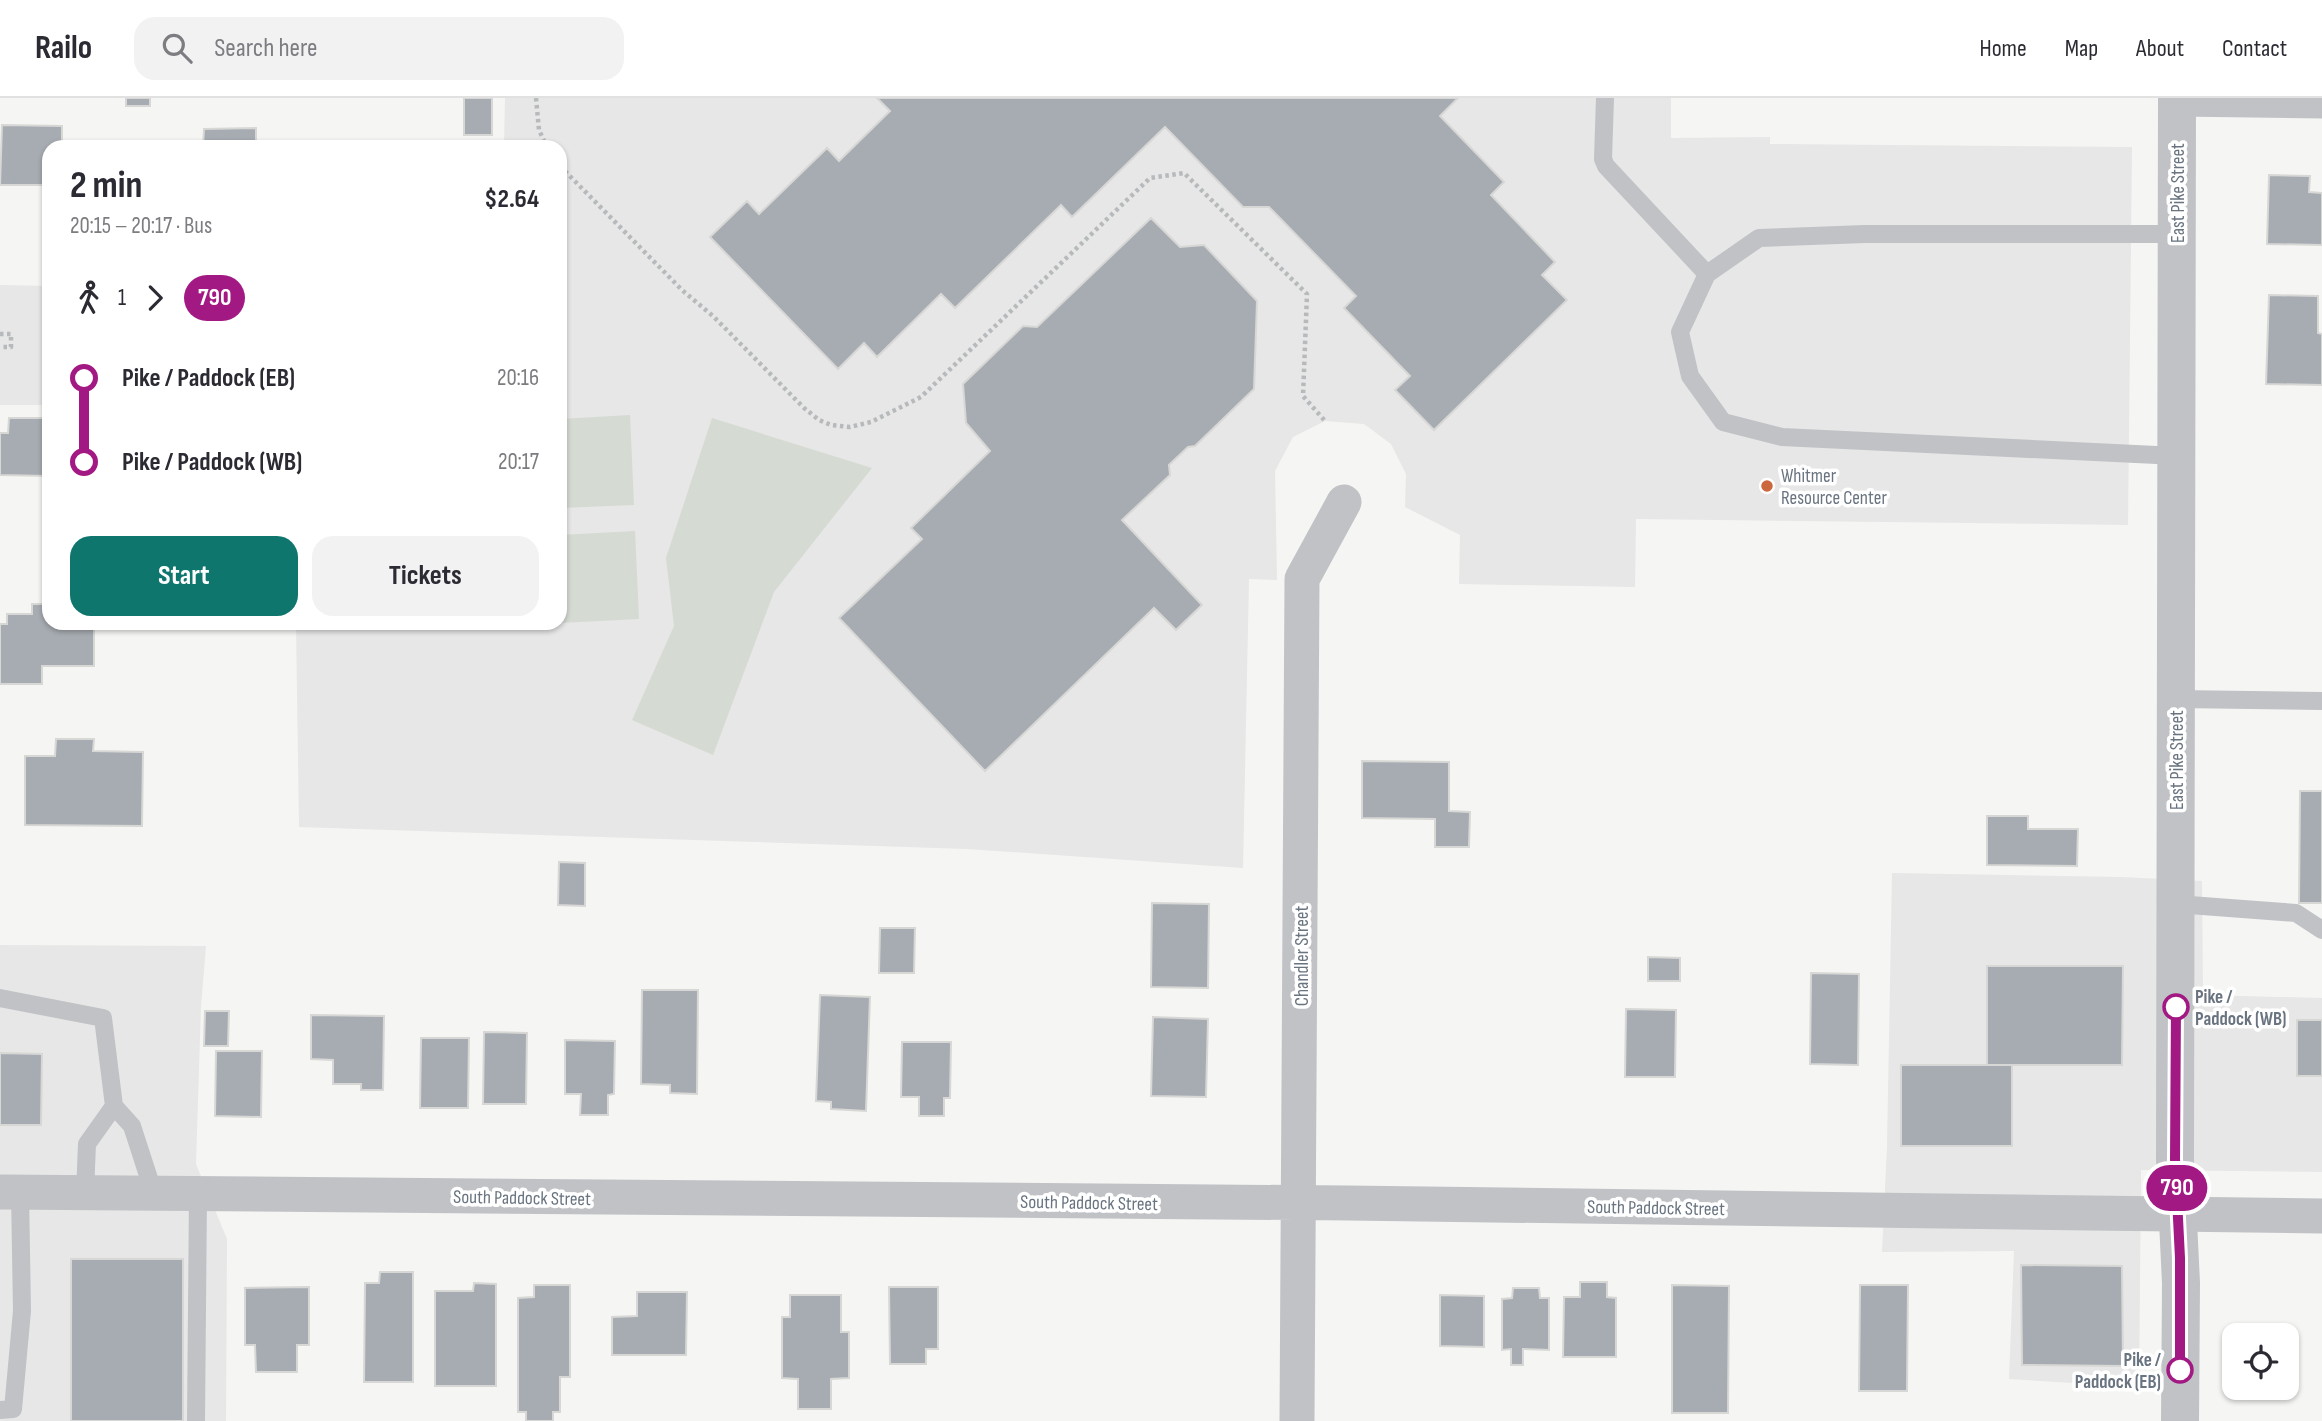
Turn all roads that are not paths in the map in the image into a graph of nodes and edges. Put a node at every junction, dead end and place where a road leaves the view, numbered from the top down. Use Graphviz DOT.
graph roads {
  1 [pos="1605,98"];
  2 [pos="2177,98"];
  3 [pos="2322,101"];
  4 [pos="2177,234"];
  5 [pos="1707,274"];
  6 [pos="2177,456"];
  7 [pos="1344,502"];
  8 [pos="2176,699"];
  9 [pos="2322,701"];
  10 [pos="2176,904"];
  11 [pos="2322,930"];
  12 [pos="0,998"];
  13 [pos="114,1106"];
  14 [pos="10,1192"];
  15 [pos="85,1193"];
  16 [pos="154,1194"];
  17 [pos="198,1194"];
  18 [pos="1298,1203"];
  19 [pos="2178,1214"];
  20 [pos="2322,1216"];
  21 [pos="0,1410"];
  22 [pos="196,1421"];
  23 [pos="1297,1421"];
  24 [pos="2180,1421"];
  1 -- 5 [label="lane"];
  2 -- 3 [label="street"];
  2 -- 4 [label="street, East Pike Street"];
  4 -- 5 [label="lane"];
  4 -- 6 [label="street, East Pike Street"];
  5 -- 6 [label="lane"];
  6 -- 8 [label="street, East Pike Street"];
  7 -- 18 [label="street, Chandler Street"];
  8 -- 9 [label="lane"];
  8 -- 10 [label="street, East Pike Street"];
  10 -- 11 [label="lane"];
  10 -- 19 [label="street, East Pike Street"];
  12 -- 13 [label="lane"];
  13 -- 15 [label="lane"];
  13 -- 16 [label="lane"];
  14 -- 15 [label="street, South Paddock Street"];
  14 -- 21 [label="lane"];
  15 -- 16 [label="street, South Paddock Street"];
  16 -- 17 [label="street, South Paddock Street"];
  17 -- 18 [label="street, South Paddock Street"];
  17 -- 22 [label="lane"];
  18 -- 19 [label="street, South Paddock Street"];
  18 -- 23 [label="street, Chandler Street"];
  19 -- 20 [label="street, South Paddock Street"];
  19 -- 24 [label="street, East Pike Street"];
}
